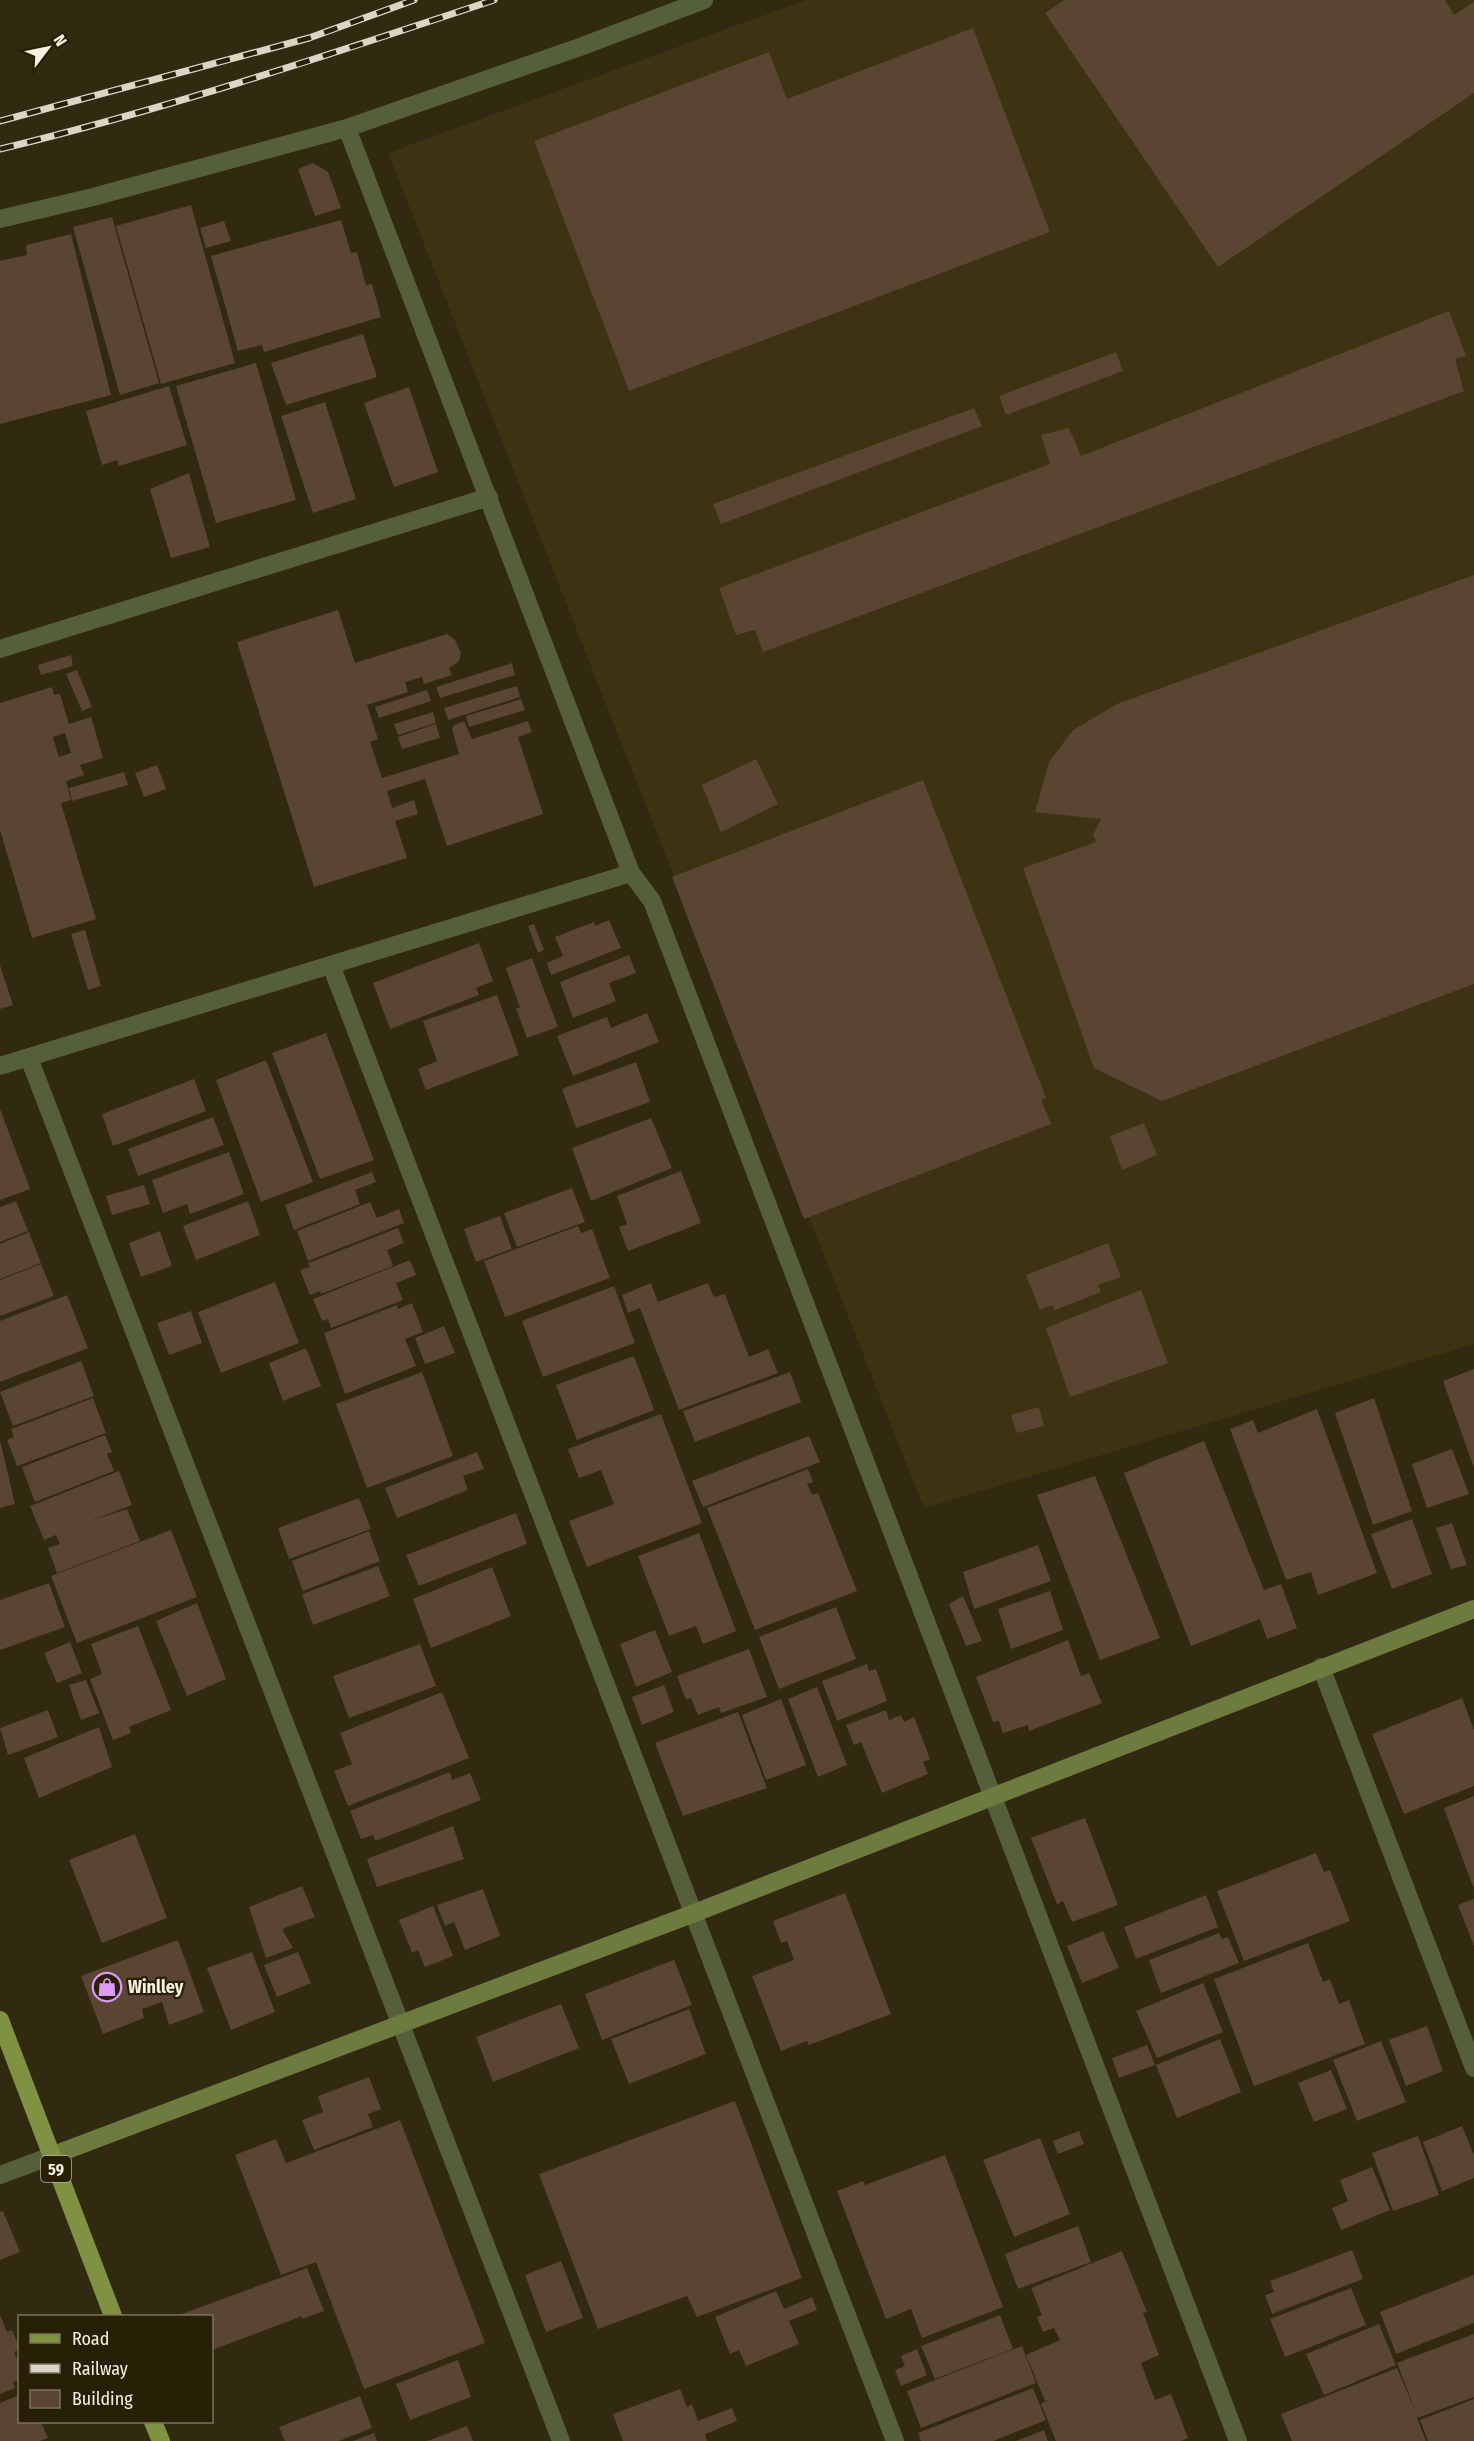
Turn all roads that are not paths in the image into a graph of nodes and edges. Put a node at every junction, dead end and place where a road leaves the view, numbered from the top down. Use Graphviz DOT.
graph roads {
  1 [pos="704,0"];
  2 [pos="347,128"];
  3 [pos="0,219"];
  4 [pos="489,497"];
  5 [pos="0,649"];
  6 [pos="631,873"];
  7 [pos="332,965"];
  8 [pos="29,1058"];
  9 [pos="0,1066"];
  10 [pos="1474,1609"];
  11 [pos="1321,1667"];
  12 [pos="992,1796"];
  13 [pos="692,1914"];
  14 [pos="0,2020"];
  15 [pos="402,2025"];
  16 [pos="1474,2068"];
  17 [pos="51,2156"];
  18 [pos="0,2175"];
  19 [pos="113,2315"];
  20 [pos="154,2423"];
  21 [pos="161,2441"];
  22 [pos="561,2441"];
  23 [pos="895,2441"];
  24 [pos="1238,2441"];
  1 -- 2 [label="street"];
  2 -- 3 [label="street"];
  2 -- 4 [label="street"];
  4 -- 5 [label="street"];
  4 -- 6 [label="street"];
  6 -- 7 [label="street"];
  6 -- 12 [label="street"];
  7 -- 8 [label="street"];
  7 -- 13 [label="street"];
  8 -- 9 [label="street"];
  8 -- 15 [label="street"];
  10 -- 11 [label="street"];
  11 -- 12 [label="street"];
  11 -- 16 [label="street"];
  12 -- 13 [label="street"];
  12 -- 24 [label="street"];
  13 -- 15 [label="street"];
  13 -- 23 [label="street"];
  14 -- 17 [label="main road, 59"];
  15 -- 17 [label="street"];
  15 -- 22 [label="street"];
  17 -- 18 [label="street"];
  17 -- 19 [label="main road, 59"];
  20 -- 21 [label="main road"];
}
